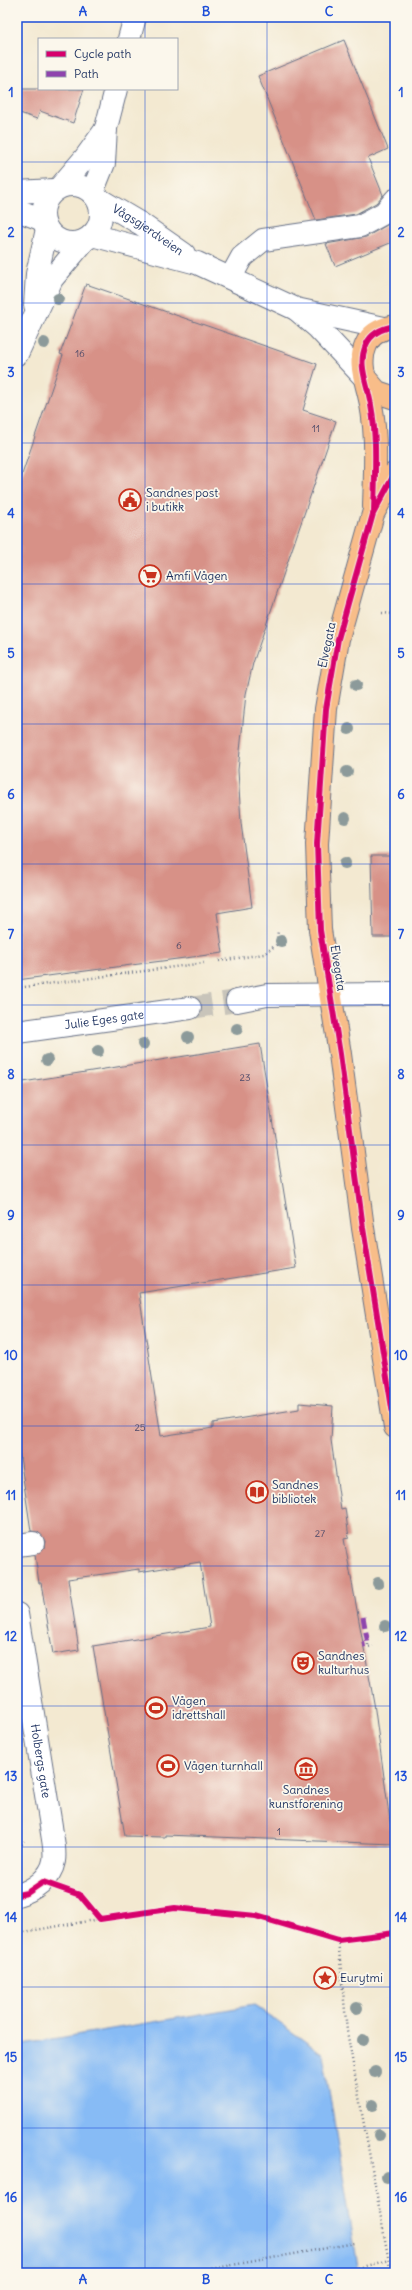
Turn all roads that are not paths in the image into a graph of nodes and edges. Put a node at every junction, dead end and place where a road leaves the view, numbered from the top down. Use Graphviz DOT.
graph roads {
  1 [pos="135,17"];
  2 [pos="129,38"];
  3 [pos="116,90"];
  4 [pos="106,128"];
  5 [pos="58,188"];
  6 [pos="17,192"];
  7 [pos="94,195"];
  8 [pos="395,200"];
  9 [pos="17,210"];
  10 [pos="45,225"];
  11 [pos="88,238"];
  12 [pos="197,263"];
  13 [pos="230,277"];
  14 [pos="296,309"];
  15 [pos="35,312"];
  16 [pos="390,327"];
  17 [pos="17,354"];
  18 [pos="365,378"];
  19 [pos="395,398"];
  20 [pos="395,473"];
  21 [pos="373,514"];
  22 [pos="331,993"];
  23 [pos="395,994"];
  24 [pos="237,1001"];
  25 [pos="190,1008"];
  26 [pos="17,1032"];
  27 [pos="395,1427"];
  28 [pos="17,1614"];
  29 [pos="17,1895"];
  1 -- 2 [label="street"];
  3 -- 4 [label="street"];
  4 -- 5 [label="street"];
  4 -- 7 [label="street"];
  5 -- 6 [label="street"];
  5 -- 7 [label="street"];
  5 -- 10 [label="street"];
  7 -- 11 [label="street"];
  7 -- 12 [label="street, Vågsgjerdveien"];
  8 -- 13 [label="street"];
  9 -- 10 [label="street"];
  10 -- 11 [label="street"];
  10 -- 15 [label="street"];
  11 -- 12 [label="street, Vågsgjerdveien"];
  11 -- 15 [label="street"];
  12 -- 13 [label="street, Vågsgjerdveien"];
  13 -- 14 [label="street, Vågsgjerdveien"];
  14 -- 16 [label="street, Vågsgjerdveien"];
  14 -- 18 [label="street, Vågsgjerdveien"];
  15 -- 17 [label="street"];
  16 -- 18 [label="main road, Elvegata"];
  18 -- 19 [label="main road"];
  18 -- 21 [label="main road, Elvegata"];
  20 -- 21 [label="main road, Elvegata"];
  21 -- 22 [label="main road, Elvegata"];
  22 -- 23 [label="street"];
  22 -- 24 [label="street"];
  22 -- 27 [label="main road, Elvegata"];
  25 -- 26 [label="street, Julie Eges gate"];
  28 -- 29 [label="street, Holbergs gate"];
}
